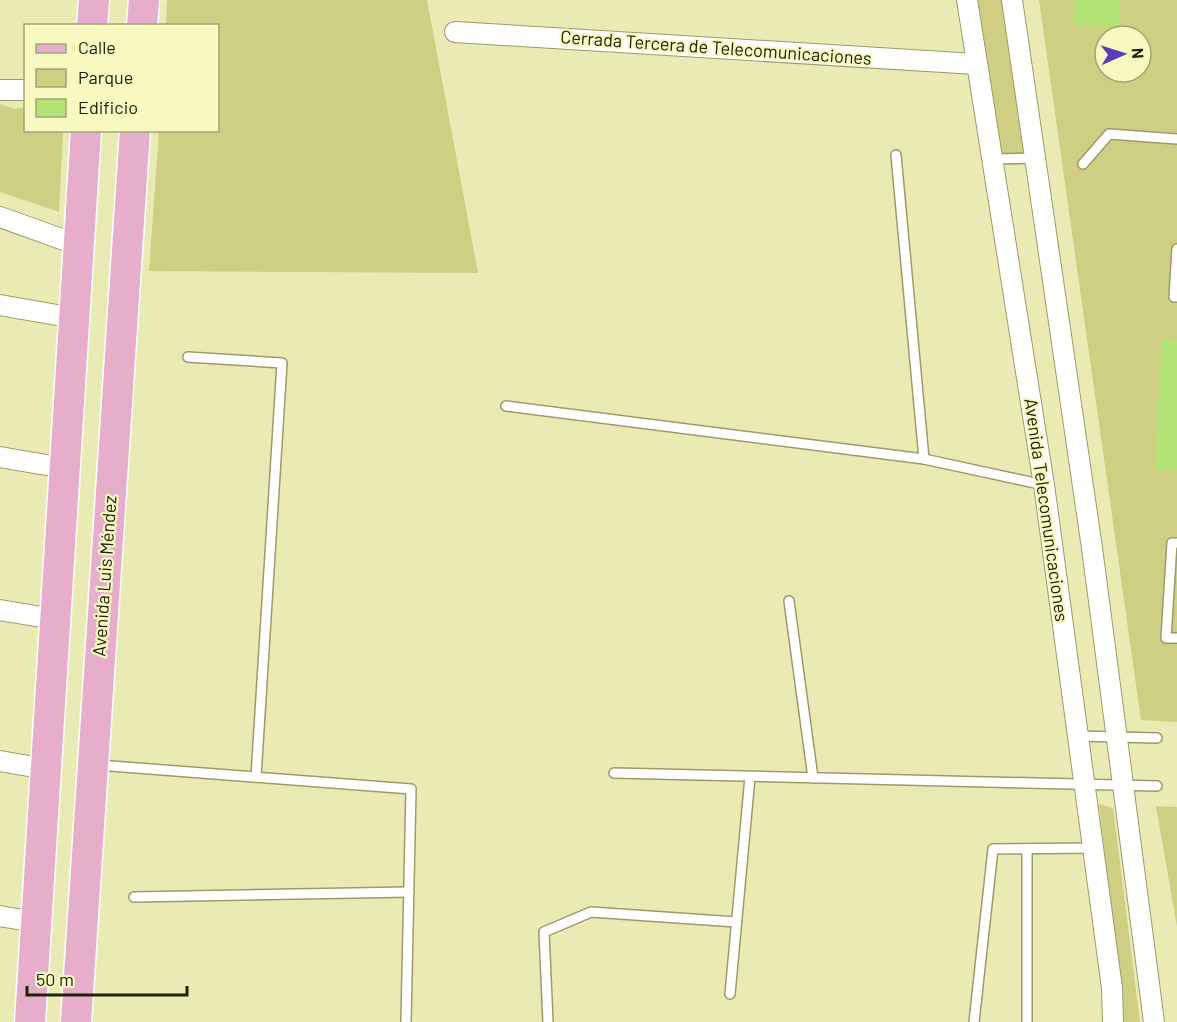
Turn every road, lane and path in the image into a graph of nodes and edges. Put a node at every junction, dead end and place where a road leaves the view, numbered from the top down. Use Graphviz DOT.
graph roads {
  1 [pos="94,0"];
  2 [pos="144,0"];
  3 [pos="967,0"];
  4 [pos="1012,0"];
  5 [pos="92,24"];
  6 [pos="142,24"];
  7 [pos="455,32"];
  8 [pos="976,64"];
  9 [pos="0,90"];
  10 [pos="24,90"];
  11 [pos="86,132"];
  12 [pos="135,132"];
  13 [pos="1177,139"];
  14 [pos="896,155"];
  15 [pos="1036,158"];
  16 [pos="990,159"];
  17 [pos="1083,164"];
  18 [pos="0,217"];
  19 [pos="78,245"];
  20 [pos="1177,249"];
  21 [pos="1177,297"];
  22 [pos="0,306"];
  23 [pos="74,318"];
  24 [pos="188,357"];
  25 [pos="506,406"];
  26 [pos="0,457"];
  27 [pos="924,459"];
  28 [pos="64,468"];
  29 [pos="1044,485"];
  30 [pos="1177,543"];
  31 [pos="789,601"];
  32 [pos="0,610"];
  33 [pos="54,619"];
  34 [pos="1177,638"];
  35 [pos="1078,736"];
  36 [pos="1116,737"];
  37 [pos="1157,738"];
  38 [pos="0,761"];
  39 [pos="93,765"];
  40 [pos="46,769"];
  41 [pos="614,773"];
  42 [pos="256,777"];
  43 [pos="750,777"];
  44 [pos="813,778"];
  45 [pos="1086,785"];
  46 [pos="1123,786"];
  47 [pos="1156,786"];
  48 [pos="1094,848"];
  49 [pos="1027,849"];
  50 [pos="408,892"];
  51 [pos="134,897"];
  52 [pos="0,916"];
  53 [pos="35,922"];
  54 [pos="736,922"];
  55 [pos="730,994"];
  56 [pos="30,1022"];
  57 [pos="76,1022"];
  58 [pos="406,1022"];
  59 [pos="548,1022"];
  60 [pos="974,1022"];
  61 [pos="1027,1022"];
  62 [pos="1113,1022"];
  63 [pos="1154,1022"];
  1 -- 5 [label="main road"];
  2 -- 6 [label="main road"];
  3 -- 8 [label="street, Avenida Telecomunicaciones"];
  4 -- 15 [label="street"];
  7 -- 8 [label="street, Cerrada Tercera de Telecomunicaciones"];
  8 -- 16 [label="street, Avenida Telecomunicaciones"];
  9 -- 10 [label="street"];
  11 -- 19 [label="main road"];
  12 -- 39 [label="main road, Avenida Luis Méndez"];
  13 -- 17 [label="lane"];
  14 -- 27 [label="lane"];
  15 -- 16 [label="lane"];
  15 -- 36 [label="street"];
  16 -- 29 [label="street, Avenida Telecomunicaciones"];
  18 -- 19 [label="street"];
  19 -- 23 [label="main road"];
  20 -- 21 [label="lane"];
  22 -- 23 [label="street"];
  23 -- 28 [label="main road"];
  24 -- 42 [label="lane"];
  25 -- 27 [label="lane"];
  26 -- 28 [label="street"];
  27 -- 29 [label="lane"];
  28 -- 33 [label="main road"];
  29 -- 35 [label="street, Avenida Telecomunicaciones"];
  30 -- 34 [label="lane"];
  31 -- 44 [label="lane"];
  32 -- 33 [label="street"];
  33 -- 40 [label="main road"];
  35 -- 36 [label="lane"];
  35 -- 45 [label="street, Avenida Telecomunicaciones"];
  36 -- 37 [label="lane"];
  36 -- 46 [label="street"];
  38 -- 40 [label="street"];
  39 -- 42 [label="lane"];
  39 -- 57 [label="main road, Avenida Luis Méndez"];
  40 -- 53 [label="main road"];
  41 -- 43 [label="lane"];
  42 -- 50 [label="lane"];
  43 -- 44 [label="lane"];
  43 -- 54 [label="lane"];
  44 -- 45 [label="lane"];
  45 -- 46 [label="lane"];
  45 -- 48 [label="street, Avenida Telecomunicaciones"];
  46 -- 47 [label="lane"];
  46 -- 63 [label="street"];
  48 -- 49 [label="lane"];
  48 -- 62 [label="street, Avenida Telecomunicaciones"];
  49 -- 60 [label="lane"];
  49 -- 61 [label="lane"];
  50 -- 51 [label="lane"];
  50 -- 58 [label="lane"];
  52 -- 53 [label="street"];
  53 -- 56 [label="main road"];
  54 -- 55 [label="lane"];
  54 -- 59 [label="lane"];
}
